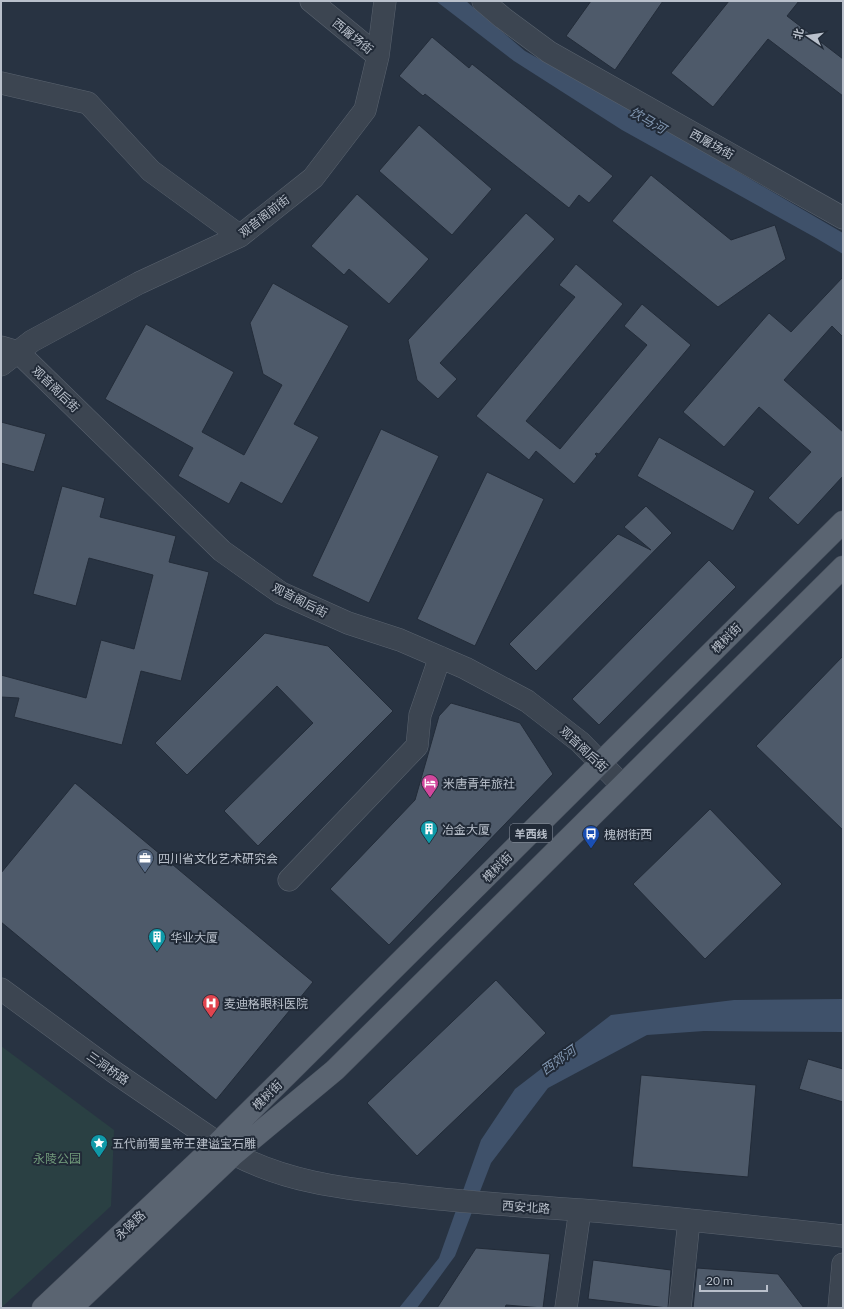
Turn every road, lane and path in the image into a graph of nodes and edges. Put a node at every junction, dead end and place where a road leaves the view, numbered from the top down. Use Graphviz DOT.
graph roads {
  1 [pos="311,1"];
  2 [pos="384,1"];
  3 [pos="483,1"];
  4 [pos="378,56"];
  5 [pos="1,83"];
  6 [pos="843,218"];
  7 [pos="240,236"];
  8 [pos="10,350"];
  9 [pos="1,365"];
  10 [pos="843,522"];
  11 [pos="843,567"];
  12 [pos="440,657"];
  13 [pos="600,763"];
  14 [pos="622,785"];
  15 [pos="289,880"];
  16 [pos="1,989"];
  17 [pos="226,1148"];
  18 [pos="580,1210"];
  19 [pos="689,1220"];
  20 [pos="843,1236"];
  21 [pos="843,1264"];
  22 [pos="42,1308"];
  23 [pos="71,1308"];
  24 [pos="566,1308"];
  25 [pos="680,1308"];
  26 [pos="839,1308"];
  1 -- 4 [label="street, 西屠场街"];
  2 -- 4 [label="street, 观音阁前街"];
  3 -- 6 [label="street, 西屠场街"];
  4 -- 7 [label="street, 观音阁前街"];
  5 -- 7 [label="street"];
  7 -- 8 [label="street, 观音阁前街"];
  8 -- 9 [label="street, 观音阁前街"];
  8 -- 12 [label="street, 观音阁后街"];
  10 -- 13 [label="main road, 槐树街 / 羊西线"];
  11 -- 14 [label="main road, 槐树街 / 羊西线"];
  12 -- 13 [label="street, 观音阁后街"];
  12 -- 15 [label="street"];
  13 -- 14 [label="street, 观音阁后街"];
  13 -- 17 [label="main road, 槐树街 / 羊西线"];
  14 -- 17 [label="main road, 槐树街 / 羊西线"];
  16 -- 17 [label="street, 三洞桥路"];
  17 -- 18 [label="street, 西安北路"];
  17 -- 22 [label="main road, 永陵路"];
  17 -- 23 [label="main road, 永陵路"];
  18 -- 19 [label="street, 西安北路"];
  18 -- 24 [label="street"];
  19 -- 20 [label="street, 西安北路"];
  19 -- 25 [label="street"];
  21 -- 26 [label="street"];
}
